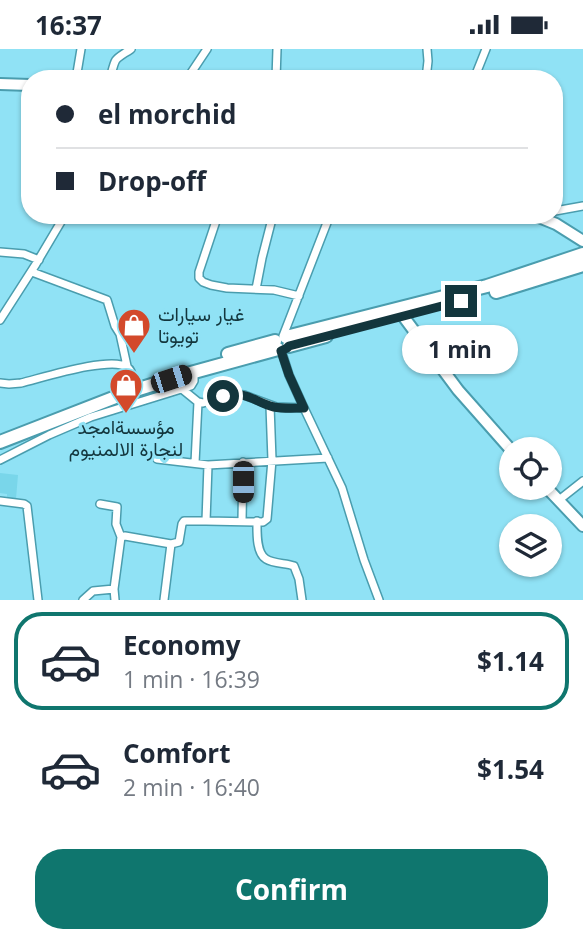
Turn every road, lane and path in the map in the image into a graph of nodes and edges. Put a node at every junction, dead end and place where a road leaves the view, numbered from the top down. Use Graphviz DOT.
graph roads {
  1 [pos="81,49"];
  2 [pos="131,49"];
  3 [pos="207,49"];
  4 [pos="277,49"];
  5 [pos="427,49"];
  6 [pos="486,49"];
  7 [pos="78,70"];
  8 [pos="112,70"];
  9 [pos="193,70"];
  10 [pos="276,70"];
  11 [pos="427,70"];
  12 [pos="478,70"];
  13 [pos="0,84"];
  14 [pos="21,85"];
  15 [pos="583,206"];
  16 [pos="563,210"];
  17 [pos="60,224"];
  18 [pos="215,224"];
  19 [pos="270,224"];
  20 [pos="327,224"];
  21 [pos="556,224"];
  22 [pos="567,231"];
  23 [pos="583,239"];
  24 [pos="0,252"];
  25 [pos="582,259"];
  26 [pos="39,260"];
  27 [pos="32,272"];
  28 [pos="256,289"];
  29 [pos="299,296"];
  30 [pos="403,316"];
  31 [pos="0,320"];
  32 [pos="282,343"];
  33 [pos="127,366"];
  34 [pos="194,372"];
  35 [pos="134,382"];
  36 [pos="0,383"];
  37 [pos="182,389"];
  38 [pos="198,402"];
  39 [pos="270,406"];
  40 [pos="304,408"];
  41 [pos="0,433"];
  42 [pos="500,437"];
  43 [pos="0,442"];
  44 [pos="328,458"];
  45 [pos="157,459"];
  46 [pos="0,460"];
  47 [pos="272,460"];
  48 [pos="243,462"];
  49 [pos="195,463"];
  50 [pos="208,465"];
  51 [pos="583,481"];
  52 [pos="562,498"];
  53 [pos="559,500"];
  54 [pos="0,501"];
  55 [pos="100,504"];
  56 [pos="206,521"];
  57 [pos="242,521"];
  58 [pos="257,521"];
  59 [pos="583,526"];
  60 [pos="121,537"];
  61 [pos="171,544"];
  62 [pos="114,589"];
  63 [pos="38,600"];
  64 [pos="83,600"];
  65 [pos="115,600"];
  66 [pos="163,600"];
  67 [pos="302,600"];
  68 [pos="379,600"];
  1 -- 7 [label="street"];
  2 -- 8 [label="street"];
  3 -- 9 [label="street"];
  4 -- 10 [label="street"];
  5 -- 11 [label="street"];
  6 -- 12 [label="street"];
  13 -- 14 [label="street"];
  15 -- 16 [label="street"];
  17 -- 26 [label="street"];
  18 -- 28 [label="street"];
  19 -- 28 [label="street"];
  20 -- 29 [label="street"];
  21 -- 22 [label="street"];
  22 -- 23 [label="street"];
  22 -- 25 [label="street"];
  24 -- 26 [label="street"];
  25 -- 30 [label="main road"];
  25 -- 32 [label="main road"];
  26 -- 27 [label="street"];
  27 -- 31 [label="street"];
  27 -- 33 [label="street"];
  28 -- 29 [label="street"];
  29 -- 32 [label="street"];
  30 -- 32 [label="main road"];
  30 -- 42 [label="street"];
  32 -- 34 [label="main road"];
  32 -- 35 [label="main road"];
  32 -- 40 [label="street"];
  33 -- 35 [label="street"];
  33 -- 36 [label="street"];
  34 -- 37 [label="street"];
  34 -- 43 [label="main road"];
  35 -- 41 [label="main road"];
  37 -- 38 [label="street"];
  37 -- 46 [label="street"];
  38 -- 39 [label="street"];
  38 -- 49 [label="street"];
  39 -- 40 [label="street"];
  39 -- 47 [label="street"];
  40 -- 44 [label="street"];
  44 -- 47 [label="street"];
  44 -- 68 [label="street"];
  45 -- 49 [label="street"];
  47 -- 48 [label="street"];
  47 -- 58 [label="street"];
  48 -- 50 [label="street"];
  48 -- 57 [label="street"];
  49 -- 50 [label="street"];
  50 -- 56 [label="street"];
  51 -- 52 [label="street"];
  53 -- 59 [label="street"];
  54 -- 63 [label="street"];
  55 -- 60 [label="street"];
  56 -- 57 [label="street"];
  56 -- 61 [label="street"];
  57 -- 58 [label="street"];
  58 -- 67 [label="street"];
  60 -- 61 [label="street"];
  60 -- 62 [label="street"];
  61 -- 66 [label="street"];
  62 -- 64 [label="street"];
  62 -- 65 [label="street"];
}
